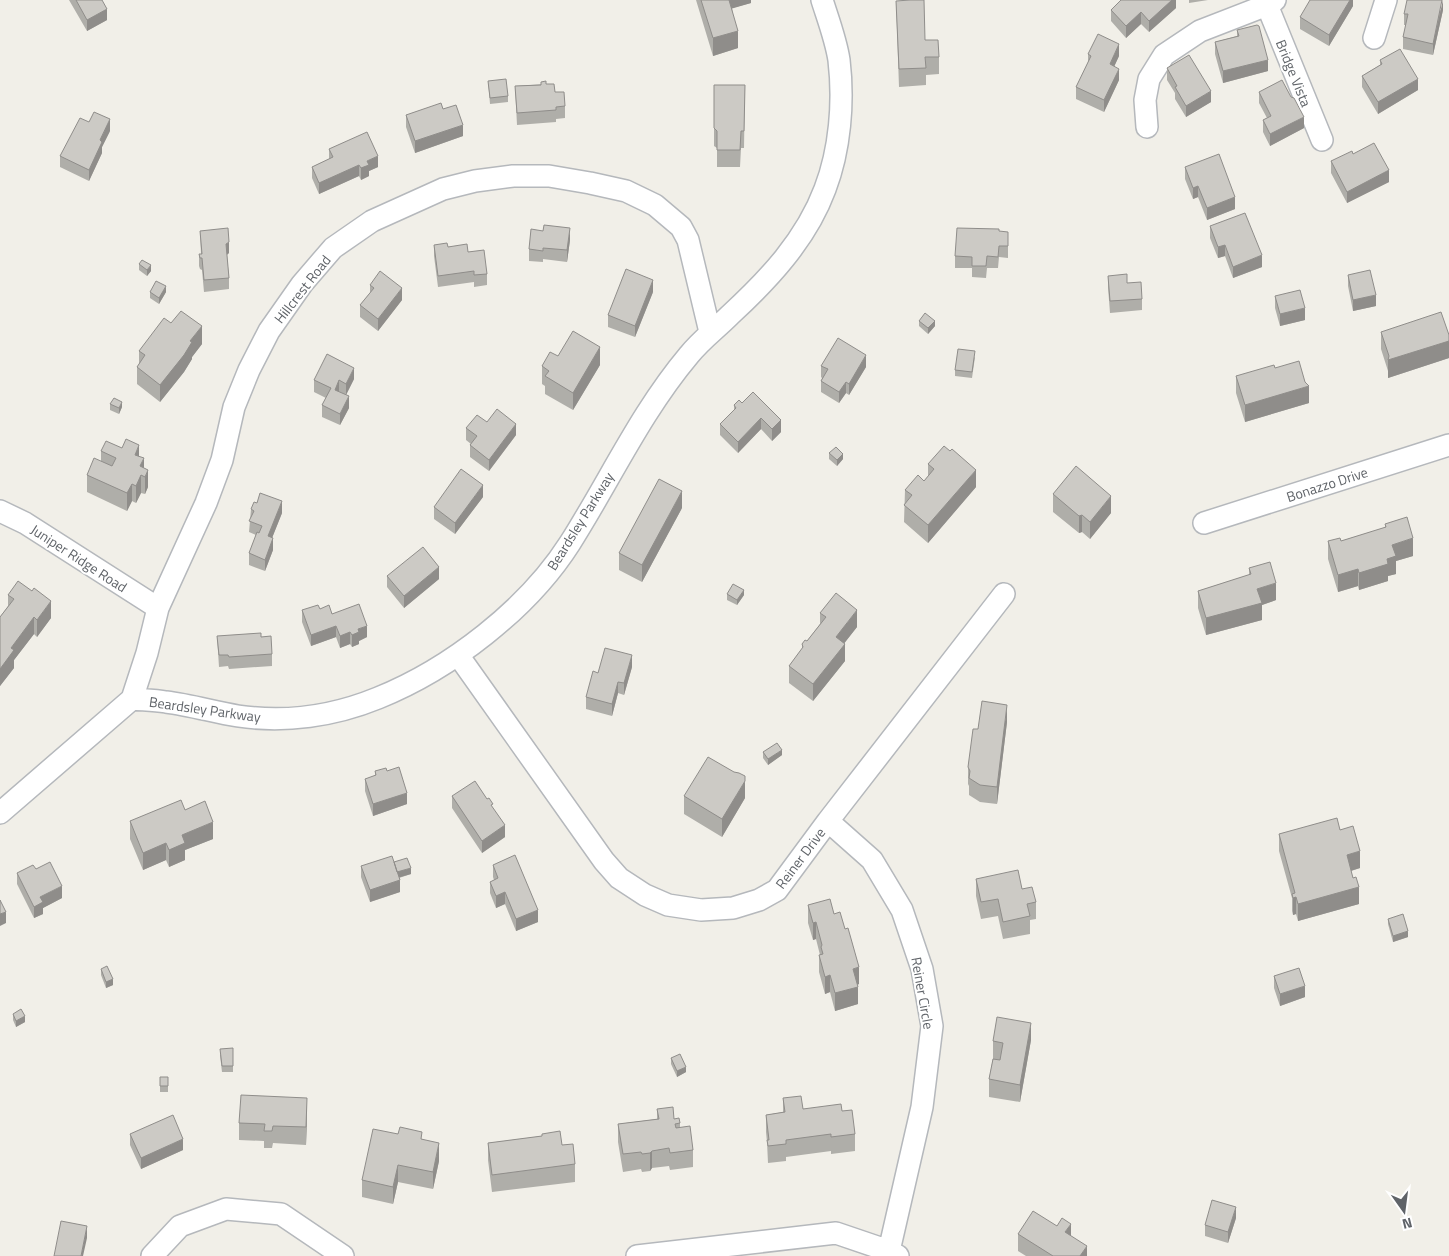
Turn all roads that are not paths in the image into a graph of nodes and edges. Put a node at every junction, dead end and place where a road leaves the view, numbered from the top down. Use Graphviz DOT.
graph roads {
  1 [pos="822,0"];
  2 [pos="1386,0"];
  3 [pos="1271,3"];
  4 [pos="1374,38"];
  5 [pos="1147,127"];
  6 [pos="1322,140"];
  7 [pos="710,332"];
  8 [pos="1449,445"];
  9 [pos="0,510"];
  10 [pos="1204,523"];
  11 [pos="1004,594"];
  12 [pos="158,608"];
  13 [pos="458,655"];
  14 [pos="132,699"];
  15 [pos="0,813"];
  16 [pos="828,821"];
  17 [pos="894,1253"];
  18 [pos="152,1256"];
  19 [pos="343,1256"];
  20 [pos="637,1256"];
  1 -- 7 [label="street, Beardsley Parkway"];
  2 -- 4 [label="street"];
  3 -- 5 [label="street"];
  3 -- 6 [label="street, Bridge Vista"];
  7 -- 12 [label="street, Hillcrest Road"];
  7 -- 13 [label="street, Beardsley Parkway"];
  8 -- 10 [label="street, Bonazzo Drive"];
  9 -- 12 [label="street, Juniper Ridge Road"];
  11 -- 16 [label="street, Reiner Drive"];
  12 -- 14 [label="street, Hillcrest Road"];
  13 -- 14 [label="street, Beardsley Parkway"];
  13 -- 16 [label="street, Reiner Drive"];
  14 -- 15 [label="street, Beardsley Parkway"];
  16 -- 17 [label="street, Reiner Circle"];
  17 -- 20 [label="street"];
  18 -- 19 [label="street"];
}
